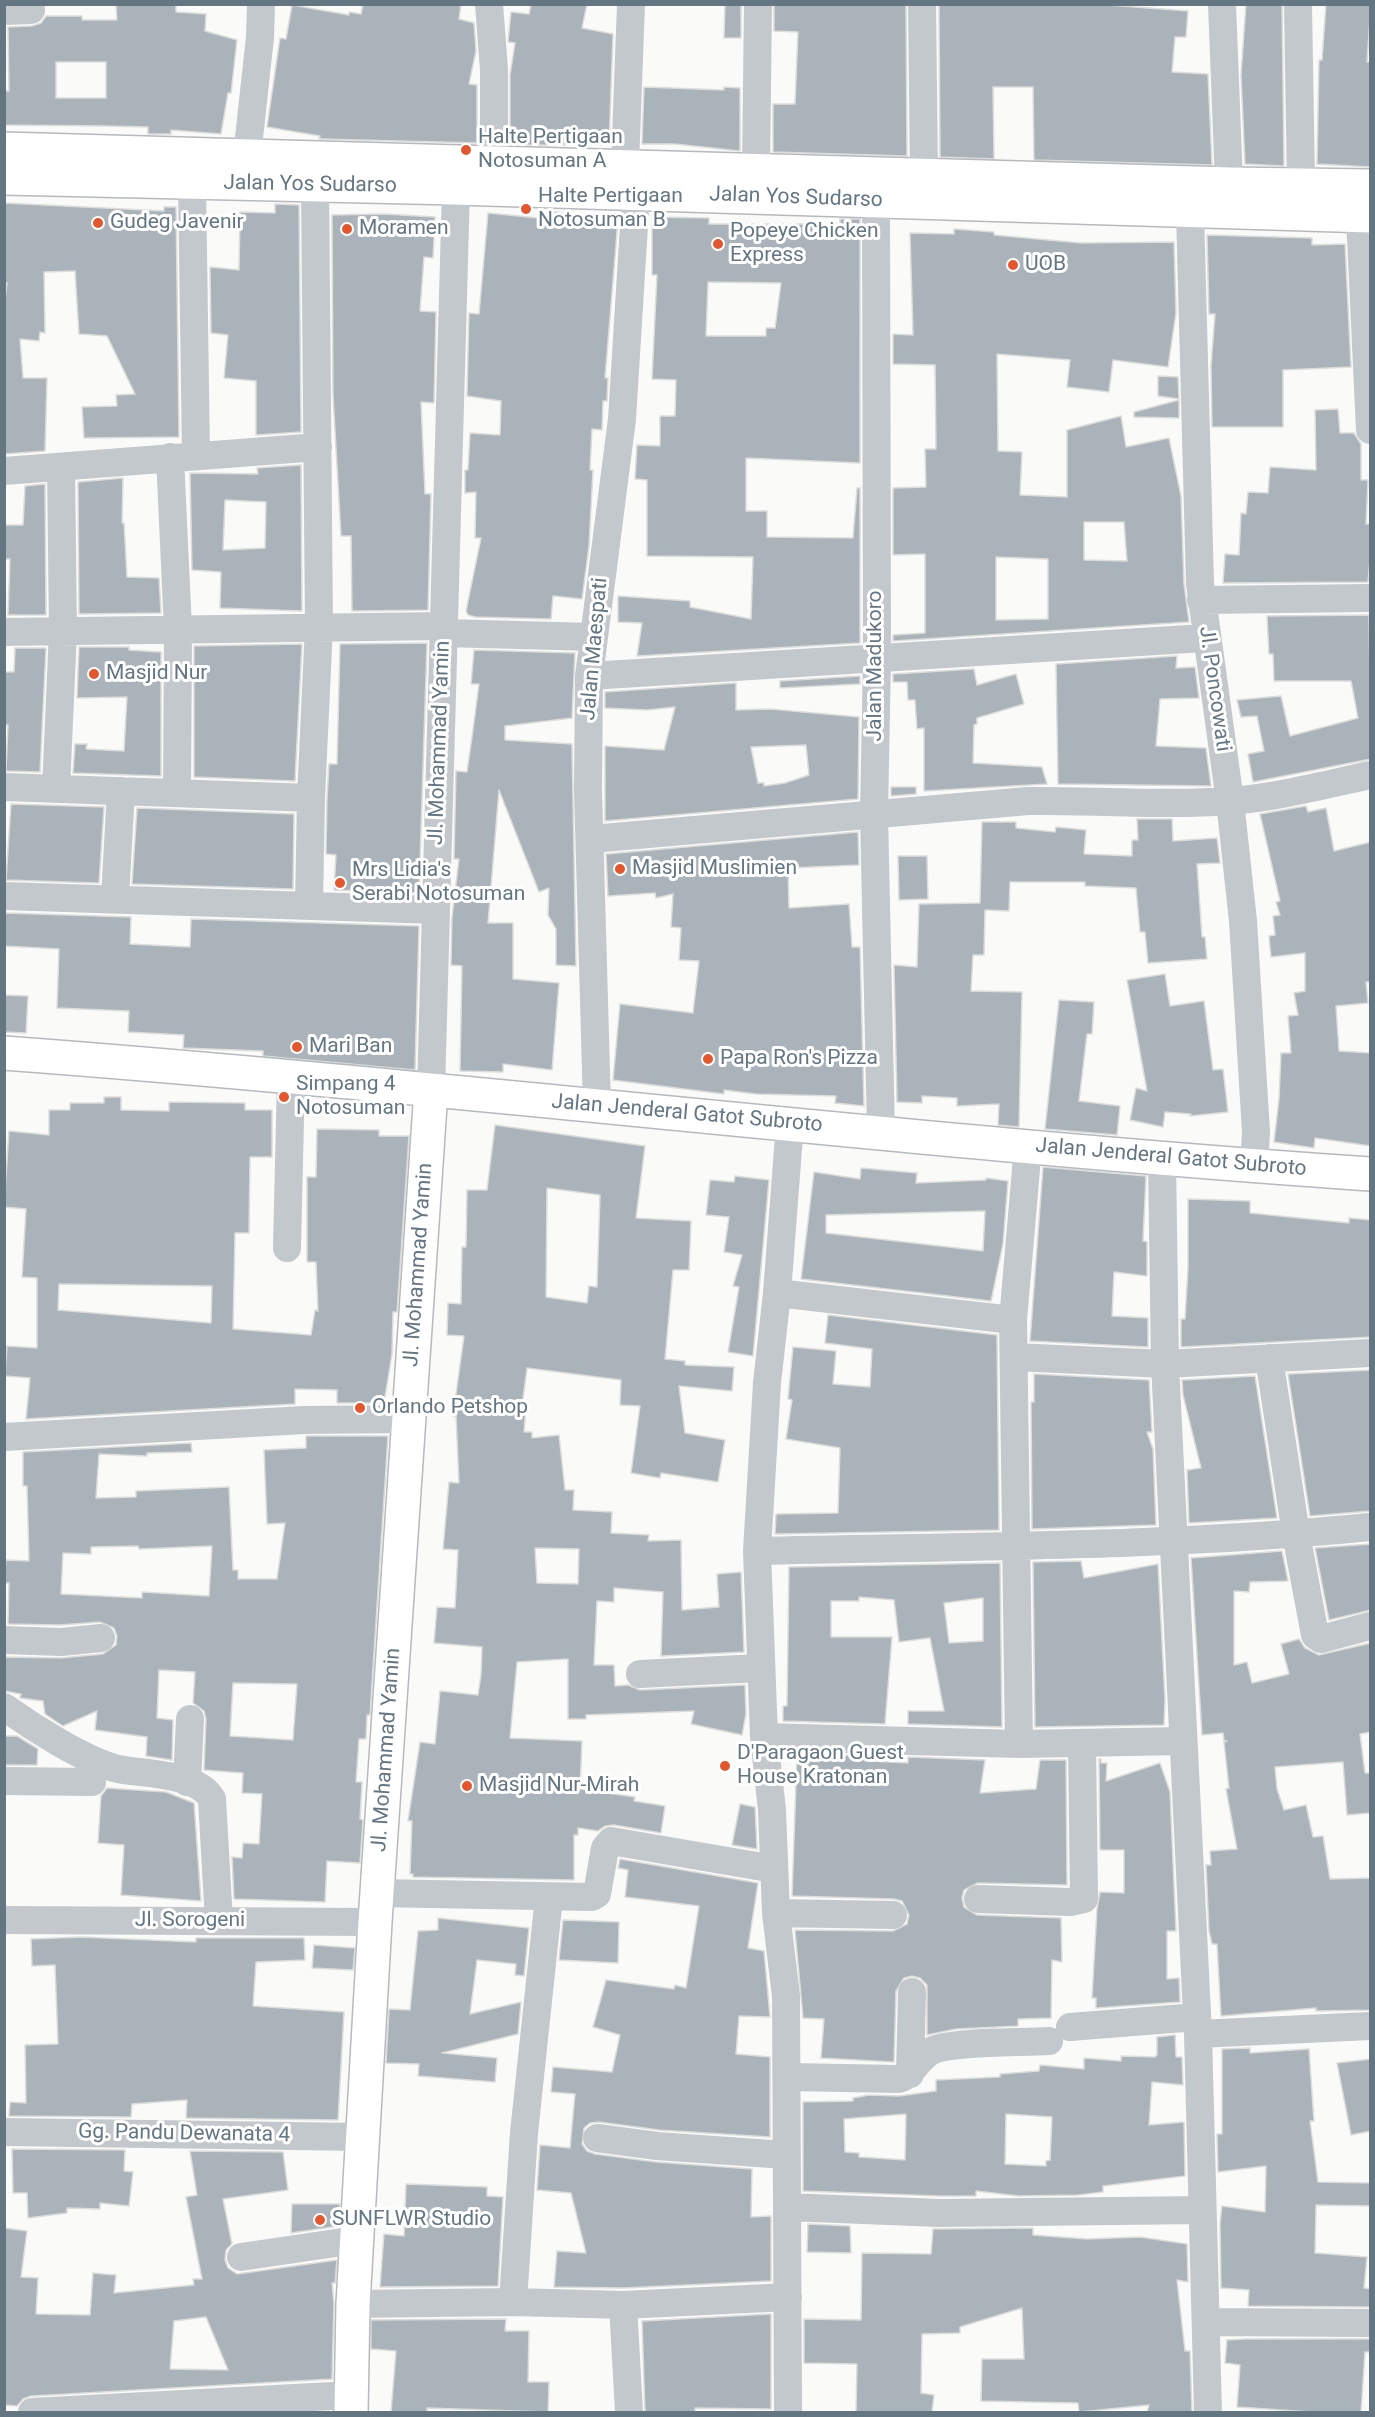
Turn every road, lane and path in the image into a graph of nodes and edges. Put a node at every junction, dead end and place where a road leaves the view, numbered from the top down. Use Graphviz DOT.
graph roads {
  1 [pos="30,4"];
  2 [pos="261,4"];
  3 [pos="489,4"];
  4 [pos="631,4"];
  5 [pos="758,4"];
  6 [pos="922,4"];
  7 [pos="1222,4"];
  8 [pos="1298,4"];
  9 [pos="4,11"];
  10 [pos="4,149"];
  11 [pos="247,156"];
  12 [pos="494,161"];
  13 [pos="756,170"];
  14 [pos="456,174"];
  15 [pos="4,178"];
  16 [pos="631,179"];
  17 [pos="192,183"];
  18 [pos="315,184"];
  19 [pos="1229,184"];
  20 [pos="1300,185"];
  21 [pos="1371,186"];
  22 [pos="877,187"];
  23 [pos="924,188"];
  24 [pos="1190,212"];
  25 [pos="1365,216"];
  26 [pos="1371,430"];
  27 [pos="318,447"];
  28 [pos="183,456"];
  29 [pos="61,468"];
  30 [pos="4,471"];
  31 [pos="1371,598"];
  32 [pos="1201,600"];
  33 [pos="319,626"];
  34 [pos="178,629"];
  35 [pos="443,629"];
  36 [pos="63,631"];
  37 [pos="4,632"];
  38 [pos="594,637"];
  39 [pos="1205,638"];
  40 [pos="877,657"];
  41 [pos="589,676"];
  42 [pos="1371,775"];
  43 [pos="4,787"];
  44 [pos="56,789"];
  45 [pos="121,791"];
  46 [pos="177,793"];
  47 [pos="311,798"];
  48 [pos="1230,801"];
  49 [pos="874,814"];
  50 [pos="591,839"];
  51 [pos="4,896"];
  52 [pos="115,898"];
  53 [pos="309,904"];
  54 [pos="435,910"];
  55 [pos="4,1053"];
  56 [pos="291,1077"];
  57 [pos="431,1090"];
  58 [pos="597,1106"];
  59 [pos="790,1124"];
  60 [pos="881,1132"];
  61 [pos="1028,1146"];
  62 [pos="1162,1160"];
  63 [pos="1254,1166"];
  64 [pos="1371,1174"];
  65 [pos="286,1248"];
  66 [pos="777,1293"];
  67 [pos="1013,1320"];
  68 [pos="1371,1353"];
  69 [pos="1015,1357"];
  70 [pos="1269,1358"];
  71 [pos="1165,1364"];
  72 [pos="409,1419"];
  73 [pos="4,1437"];
  74 [pos="1371,1527"];
  75 [pos="1296,1534"];
  76 [pos="1174,1540"];
  77 [pos="1017,1546"];
  78 [pos="757,1551"];
  79 [pos="1371,1626"];
  80 [pos="101,1638"];
  81 [pos="4,1640"];
  82 [pos="760,1668"];
  83 [pos="640,1674"];
  84 [pos="4,1707"];
  85 [pos="190,1719"];
  86 [pos="764,1737"];
  87 [pos="1182,1740"];
  88 [pos="1082,1743"];
  89 [pos="1019,1744"];
  90 [pos="4,1781"];
  91 [pos="92,1782"];
  92 [pos="188,1782"];
  93 [pos="774,1869"];
  94 [pos="549,1897"];
  95 [pos="978,1899"];
  96 [pos="376,1908"];
  97 [pos="776,1913"];
  98 [pos="893,1915"];
  99 [pos="4,1920"];
  100 [pos="219,1921"];
  101 [pos="912,1992"];
  102 [pos="1197,2026"];
  103 [pos="1371,2026"];
  104 [pos="910,2074"];
  105 [pos="789,2077"];
  106 [pos="4,2132"];
  107 [pos="363,2137"];
  108 [pos="597,2138"];
  109 [pos="786,2155"];
  110 [pos="787,2207"];
  111 [pos="1202,2210"];
  112 [pos="356,2240"];
  113 [pos="241,2257"];
  114 [pos="788,2297"];
  115 [pos="513,2302"];
  116 [pos="353,2304"];
  117 [pos="623,2305"];
  118 [pos="1206,2322"];
  119 [pos="1371,2323"];
  120 [pos="351,2404"];
  121 [pos="32,2412"];
  122 [pos="629,2412"];
  123 [pos="788,2412"];
  124 [pos="1208,2412"];
  1 -- 9 [label="street"];
  2 -- 11 [label="street"];
  3 -- 12 [label="street"];
  4 -- 16 [label="street, Jalan Maespati"];
  5 -- 13 [label="street"];
  6 -- 23 [label="street"];
  7 -- 19 [label="street"];
  8 -- 20 [label="street"];
  10 -- 11 [label="main road, Jalan Yos Sudarso"];
  11 -- 14 [label="main road, Jalan Yos Sudarso"];
  12 -- 14 [label="main road, Jalan Yos Sudarso"];
  12 -- 16 [label="main road, Jalan Yos Sudarso"];
  13 -- 16 [label="main road, Jalan Yos Sudarso"];
  13 -- 22 [label="main road, Jalan Yos Sudarso"];
  14 -- 16 [label="main road, Jalan Yos Sudarso"];
  14 -- 18 [label="main road, Jalan Yos Sudarso"];
  14 -- 35 [label="street, Jl. Mohammad Yamin"];
  15 -- 17 [label="main road, Jalan Yos Sudarso"];
  16 -- 22 [label="main road, Jalan Yos Sudarso"];
  16 -- 38 [label="street, Jalan Maespati"];
  17 -- 18 [label="main road, Jalan Yos Sudarso"];
  17 -- 28 [label="street"];
  18 -- 27 [label="street"];
  19 -- 20 [label="main road, Jalan Yos Sudarso"];
  19 -- 23 [label="main road, Jalan Yos Sudarso"];
  20 -- 21 [label="main road, Jalan Yos Sudarso"];
  22 -- 23 [label="main road, Jalan Yos Sudarso"];
  22 -- 40 [label="street, Jalan Madukoro"];
  23 -- 24 [label="main road, Jalan Yos Sudarso"];
  24 -- 25 [label="main road, Jalan Yos Sudarso"];
  24 -- 32 [label="street, Jl. Poncowati"];
  25 -- 26 [label="street"];
  27 -- 28 [label="street"];
  27 -- 33 [label="street"];
  28 -- 29 [label="street"];
  28 -- 34 [label="street"];
  29 -- 30 [label="street"];
  29 -- 36 [label="street"];
  31 -- 32 [label="street"];
  32 -- 39 [label="street, Jl. Poncowati"];
  33 -- 34 [label="street"];
  33 -- 35 [label="street"];
  33 -- 47 [label="street"];
  34 -- 36 [label="street"];
  34 -- 46 [label="street"];
  35 -- 38 [label="street"];
  35 -- 54 [label="street, Jl. Mohammad Yamin"];
  36 -- 37 [label="street"];
  36 -- 44 [label="street"];
  38 -- 41 [label="street, Jalan Maespati"];
  39 -- 40 [label="street"];
  39 -- 48 [label="street, Jl. Poncowati"];
  40 -- 41 [label="street"];
  40 -- 49 [label="street, Jalan Madukoro"];
  41 -- 50 [label="street, Jalan Maespati"];
  42 -- 48 [label="street"];
  43 -- 44 [label="street"];
  44 -- 45 [label="street"];
  45 -- 46 [label="street"];
  45 -- 52 [label="street"];
  46 -- 47 [label="street"];
  47 -- 53 [label="street"];
  48 -- 49 [label="street"];
  48 -- 63 [label="street, Jl. Poncowati"];
  49 -- 50 [label="street"];
  49 -- 60 [label="street, Jalan Madukoro"];
  50 -- 58 [label="street, Jalan Maespati"];
  51 -- 52 [label="street"];
  52 -- 53 [label="street"];
  53 -- 54 [label="street"];
  54 -- 57 [label="street, Jl. Mohammad Yamin"];
  55 -- 56 [label="main road, Jalan Jenderal Gatot Subroto"];
  56 -- 57 [label="main road, Jalan Jenderal Gatot Subroto"];
  56 -- 65 [label="street"];
  57 -- 58 [label="main road, Jalan Jenderal Gatot Subroto"];
  57 -- 72 [label="main road, Jl. Mohammad Yamin"];
  58 -- 59 [label="main road, Jalan Jenderal Gatot Subroto"];
  59 -- 60 [label="main road, Jalan Jenderal Gatot Subroto"];
  59 -- 66 [label="street"];
  60 -- 61 [label="main road, Jalan Jenderal Gatot Subroto"];
  61 -- 62 [label="main road, Jalan Jenderal Gatot Subroto"];
  61 -- 67 [label="street"];
  62 -- 63 [label="main road, Jalan Jenderal Gatot Subroto"];
  62 -- 71 [label="street"];
  63 -- 64 [label="main road, Jalan Jenderal Gatot Subroto"];
  66 -- 67 [label="street"];
  66 -- 78 [label="street"];
  67 -- 69 [label="street"];
  68 -- 70 [label="street"];
  69 -- 71 [label="street"];
  69 -- 77 [label="street"];
  70 -- 71 [label="street"];
  70 -- 75 [label="street"];
  71 -- 76 [label="street"];
  72 -- 73 [label="street"];
  72 -- 96 [label="main road, Jl. Mohammad Yamin"];
  74 -- 75 [label="street"];
  75 -- 76 [label="street"];
  75 -- 79 [label="street"];
  76 -- 77 [label="street"];
  76 -- 87 [label="street"];
  77 -- 78 [label="street"];
  77 -- 89 [label="street"];
  78 -- 82 [label="street"];
  80 -- 81 [label="street"];
  82 -- 83 [label="street"];
  82 -- 86 [label="street"];
  84 -- 92 [label="street"];
  85 -- 92 [label="street"];
  86 -- 89 [label="street"];
  86 -- 93 [label="street"];
  87 -- 88 [label="street"];
  87 -- 102 [label="street"];
  88 -- 89 [label="street"];
  88 -- 95 [label="street"];
  90 -- 91 [label="street"];
  92 -- 100 [label="street"];
  93 -- 94 [label="street, Jl. Sorogeni"];
  93 -- 97 [label="street"];
  94 -- 96 [label="street, Jl. Sorogeni"];
  94 -- 115 [label="street"];
  96 -- 100 [label="street, Jl. Sorogeni"];
  96 -- 107 [label="main road, Jl. Mohammad Yamin"];
  97 -- 98 [label="street"];
  97 -- 105 [label="street"];
  99 -- 100 [label="street, Jl. Sorogeni"];
  101 -- 104 [label="street"];
  102 -- 103 [label="street"];
  102 -- 104 [label="street"];
  102 -- 111 [label="street"];
  104 -- 105 [label="street"];
  105 -- 109 [label="street"];
  106 -- 107 [label="street, Gg. Pandu Dewanata 4"];
  107 -- 112 [label="main road, Jl. Mohammad Yamin"];
  108 -- 109 [label="street"];
  109 -- 110 [label="street"];
  110 -- 111 [label="street"];
  110 -- 114 [label="street"];
  111 -- 118 [label="street"];
  112 -- 113 [label="street"];
  112 -- 116 [label="main road, Jl. Mohammad Yamin"];
  114 -- 117 [label="street"];
  114 -- 123 [label="street"];
  115 -- 116 [label="street"];
  115 -- 117 [label="street"];
  116 -- 120 [label="main road, Jl. Mohammad Yamin"];
  117 -- 122 [label="street"];
  118 -- 119 [label="street"];
  118 -- 124 [label="street"];
  120 -- 121 [label="street"];
}
